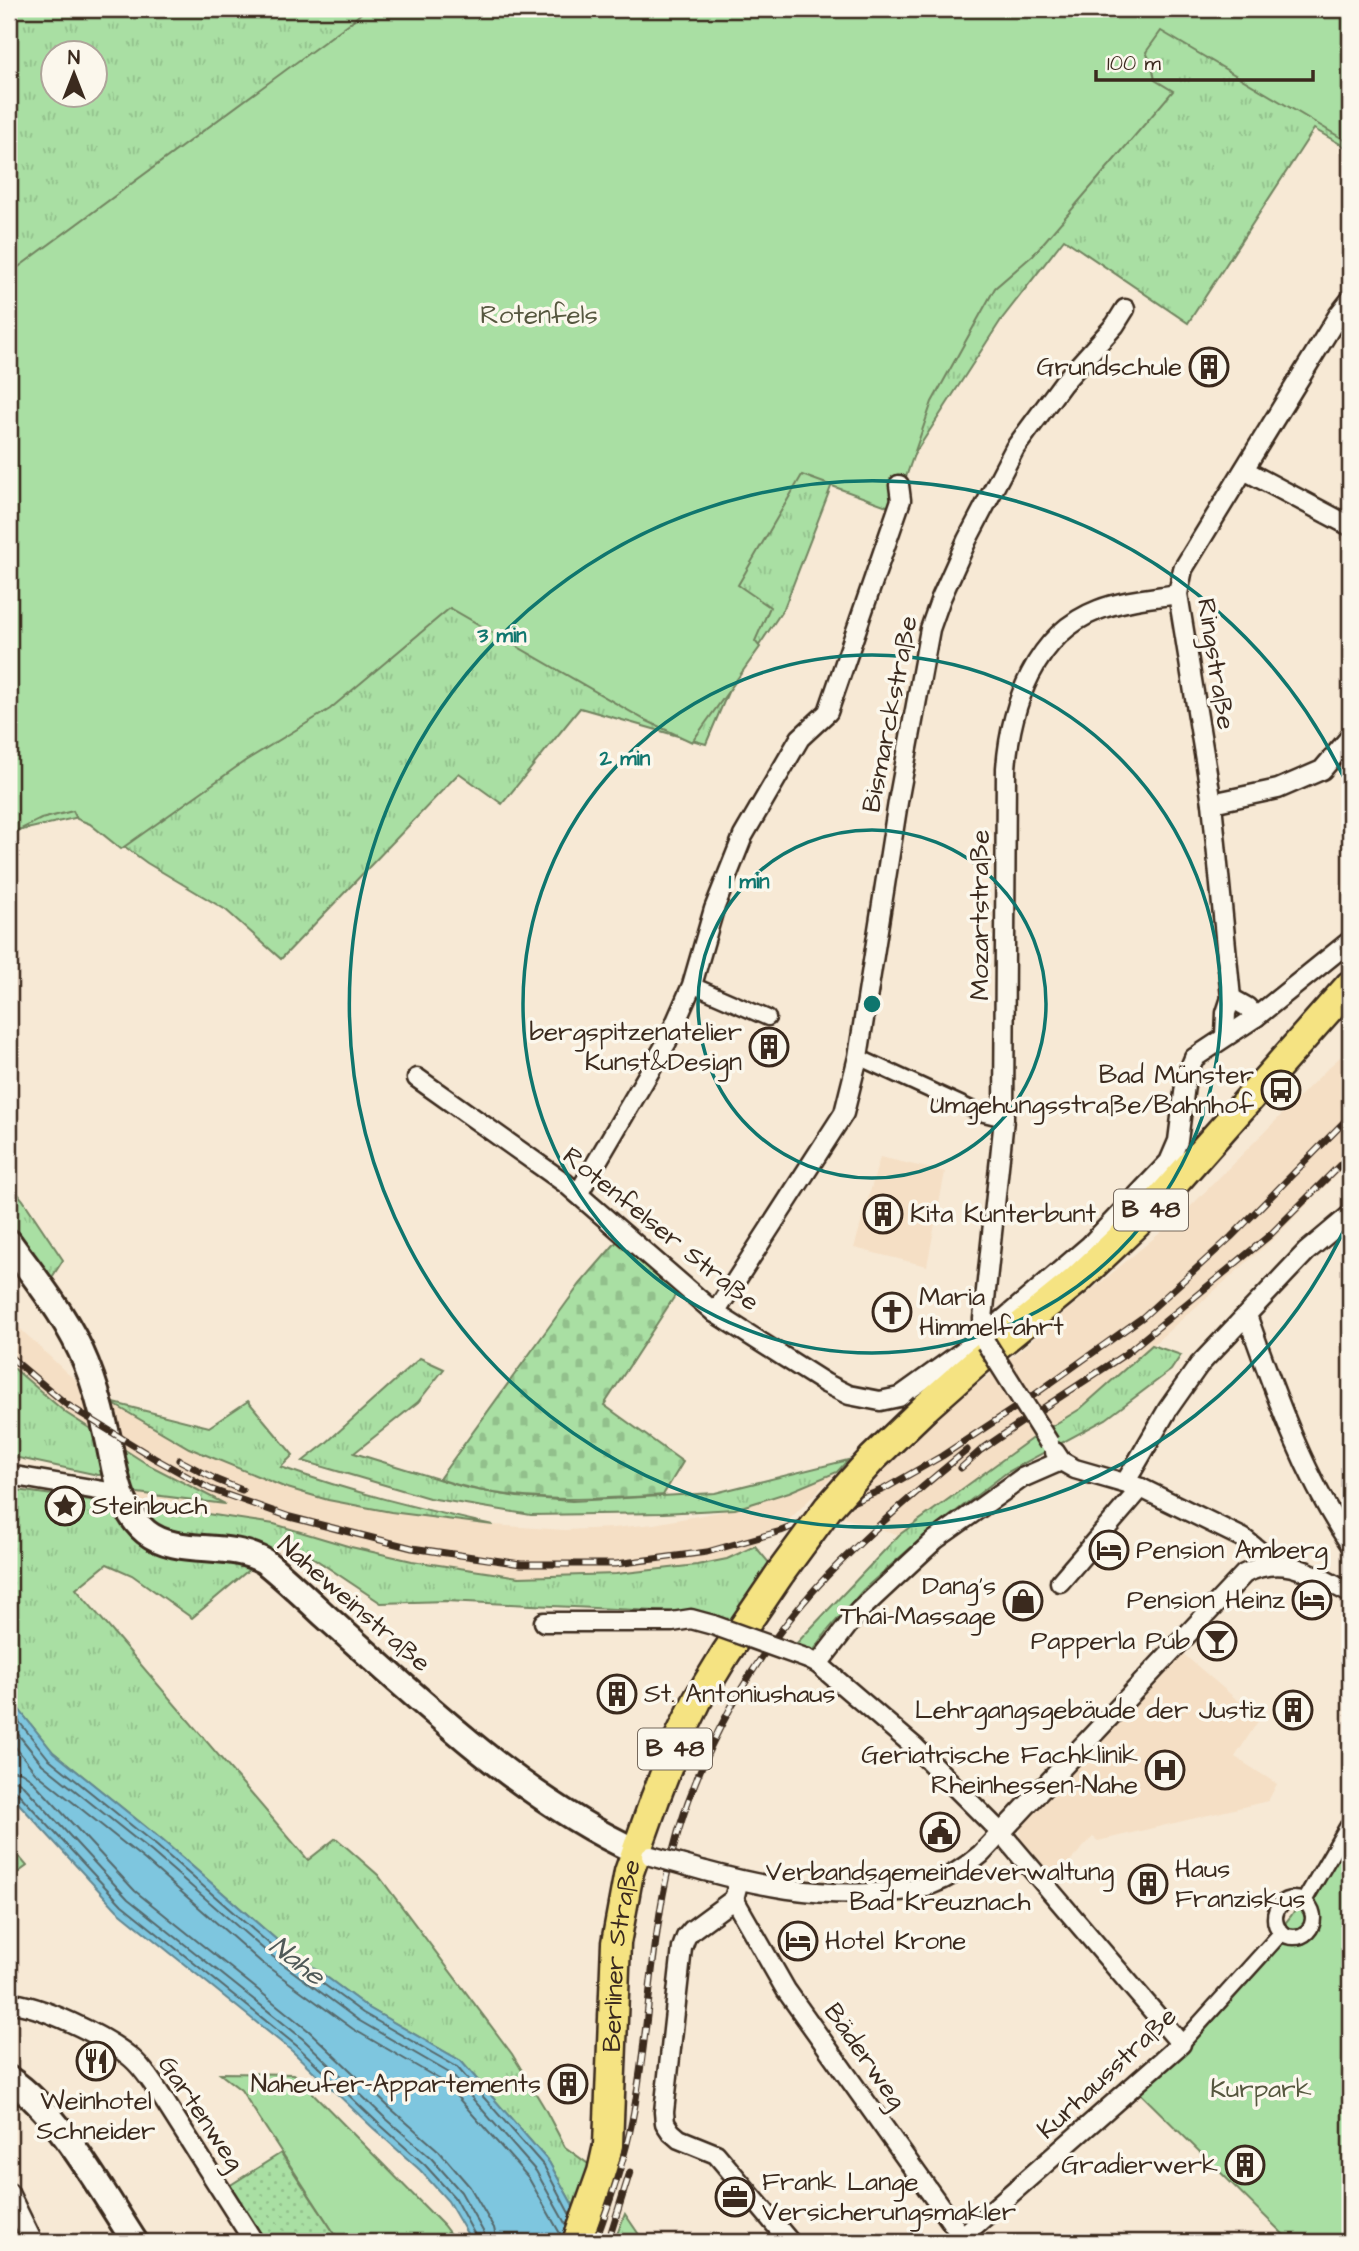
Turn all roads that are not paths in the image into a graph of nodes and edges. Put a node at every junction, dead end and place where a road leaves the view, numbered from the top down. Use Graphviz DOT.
graph roads {
  1 [pos="1350,300"];
  2 [pos="1125,309"];
  3 [pos="1244,470"];
  4 [pos="899,485"];
  5 [pos="1350,526"];
  6 [pos="1178,594"];
  7 [pos="1350,737"];
  8 [pos="1212,803"];
  9 [pos="1350,940"];
  10 [pos="691,985"];
  11 [pos="1350,985"];
  12 [pos="1231,998"];
  13 [pos="1256,1017"];
  14 [pos="768,1018"];
  15 [pos="1225,1036"];
  16 [pos="858,1057"];
  17 [pos="417,1078"];
  18 [pos="1004,1119"];
  19 [pos="578,1194"];
  20 [pos="1350,1215"];
  21 [pos="9,1242"];
  22 [pos="715,1313"];
  23 [pos="1247,1315"];
  24 [pos="985,1339"];
  25 [pos="1062,1461"];
  26 [pos="9,1475"];
  27 [pos="1133,1486"];
  28 [pos="121,1494"];
  29 [pos="1350,1544"];
  30 [pos="1265,1565"];
  31 [pos="1060,1582"];
  32 [pos="1350,1593"];
  33 [pos="544,1622"];
  34 [pos="813,1661"];
  35 [pos="1350,1822"];
  36 [pos="1001,1832"];
  37 [pos="644,1853"];
  38 [pos="739,1880"];
  39 [pos="734,1899"];
  40 [pos="1304,1901"];
  41 [pos="1282,1932"];
  42 [pos="9,2003"];
  43 [pos="1181,2044"];
  44 [pos="9,2079"];
  45 [pos="9,2193"];
  46 [pos="959,2240"];
  47 [pos="33,2242"];
  48 [pos="135,2242"];
  49 [pos="254,2242"];
  50 [pos="577,2242"];
  51 [pos="790,2242"];
  1 -- 3 [label="street, Ringstraße"];
  2 -- 16 [label="street, Bismarckstraße"];
  3 -- 5 [label="street"];
  3 -- 6 [label="street, Ringstraße"];
  4 -- 10 [label="street"];
  6 -- 8 [label="street, Ringstraße"];
  6 -- 18 [label="street, Mozartstraße"];
  7 -- 8 [label="street"];
  8 -- 12 [label="street, Ringstraße"];
  9 -- 13 [label="street, Rotenfelser Straße"];
  10 -- 14 [label="street"];
  10 -- 19 [label="street"];
  11 -- 37 [label="main road, B 48, bridge"];
  12 -- 13 [label="street"];
  12 -- 15 [label="street, Ringstraße"];
  13 -- 15 [label="street, Rotenfelser Straße"];
  15 -- 24 [label="street, Rotenfelser Straße"];
  16 -- 18 [label="street"];
  16 -- 22 [label="street, Bismarckstraße"];
  17 -- 19 [label="street, Rotenfelser Straße"];
  18 -- 24 [label="street, Mozartstraße"];
  19 -- 22 [label="street, Rotenfelser Straße"];
  20 -- 23 [label="street"];
  21 -- 28 [label="main road, Naheweinstraße"];
  22 -- 24 [label="street, Rotenfelser Straße"];
  23 -- 27 [label="street"];
  23 -- 29 [label="street"];
  24 -- 25 [label="street, bridge"];
  25 -- 27 [label="street"];
  25 -- 34 [label="street"];
  26 -- 28 [label="street"];
  27 -- 30 [label="street"];
  27 -- 31 [label="street"];
  28 -- 37 [label="main road, Naheweinstraße"];
  30 -- 32 [label="street"];
  30 -- 36 [label="street, Berliner Straße"];
  33 -- 34 [label="street, bridge"];
  34 -- 36 [label="street"];
  35 -- 40 [label="street"];
  36 -- 38 [label="street, Berliner Straße"];
  36 -- 43 [label="street"];
  37 -- 38 [label="street, Berliner Straße, bridge"];
  37 -- 50 [label="main road, Berliner Straße / B 48"];
  38 -- 39 [label="street"];
  39 -- 46 [label="street, Bäderweg"];
  39 -- 51 [label="street"];
  40 -- 41 [label="street"];
  40 -- 41 [label="street"];
  41 -- 43 [label="street, Kurhausstraße"];
  42 -- 49 [label="street, Gartenweg"];
  43 -- 46 [label="street, Kurhausstraße"];
  44 -- 48 [label="main road"];
  45 -- 47 [label="street"];
}
